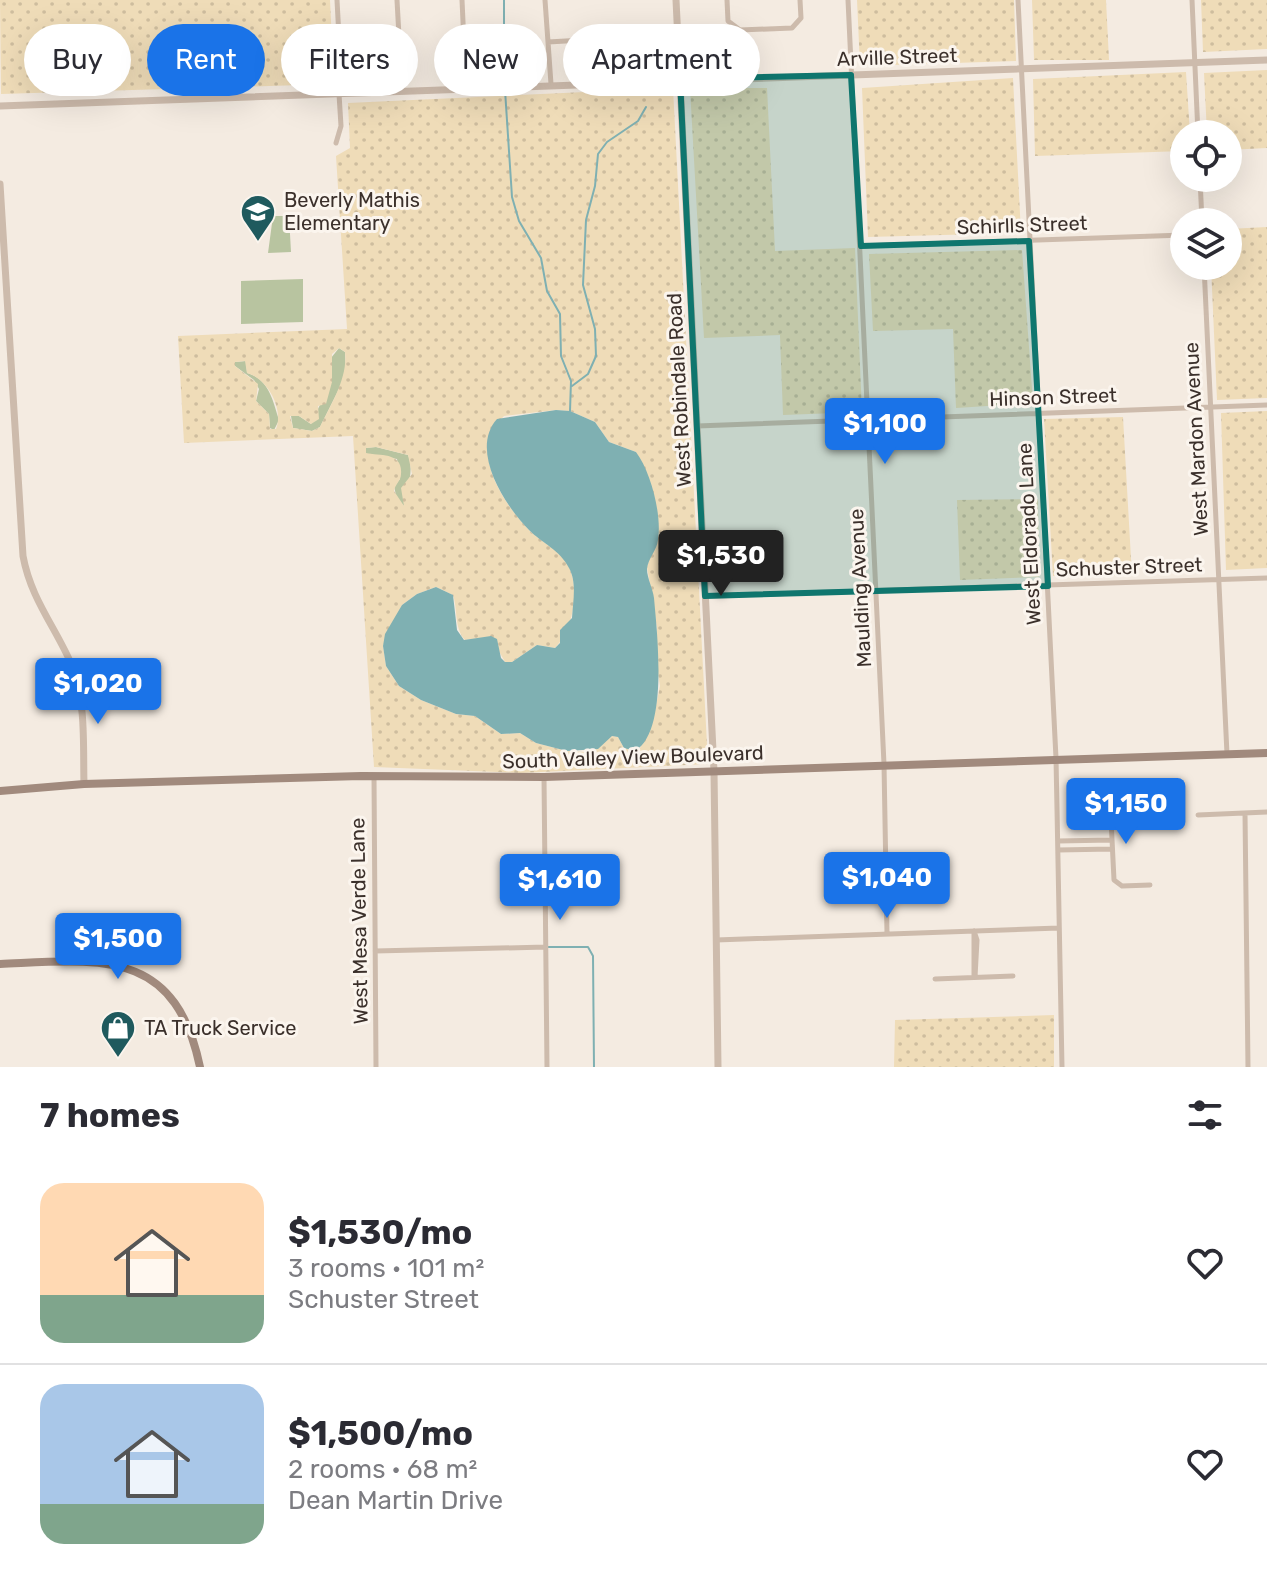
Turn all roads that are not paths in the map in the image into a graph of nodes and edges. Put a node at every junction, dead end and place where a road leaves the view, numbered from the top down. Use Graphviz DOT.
graph roads {
  1 [pos="337,0"];
  2 [pos="397,0"];
  3 [pos="462,0"];
  4 [pos="545,0"];
  5 [pos="676,0"];
  6 [pos="727,0"];
  7 [pos="800,0"];
  8 [pos="848,0"];
  9 [pos="1018,0"];
  10 [pos="1192,0"];
  11 [pos="338,24"];
  12 [pos="398,24"];
  13 [pos="463,24"];
  14 [pos="677,24"];
  15 [pos="563,41"];
  16 [pos="548,42"];
  17 [pos="1267,60"];
  18 [pos="1195,62"];
  19 [pos="1021,69"];
  20 [pos="851,75"];
  21 [pos="760,77"];
  22 [pos="547,84"];
  23 [pos="551,84"];
  24 [pos="563,84"];
  25 [pos="281,95"];
  26 [pos="341,96"];
  27 [pos="681,96"];
  28 [pos="0,106"];
  29 [pos="1197,120"];
  30 [pos="336,143"];
  31 [pos="0,184"];
  32 [pos="1170,236"];
  33 [pos="1029,241"];
  34 [pos="860,246"];
  35 [pos="1205,280"];
  36 [pos="1267,405"];
  37 [pos="1211,407"];
  38 [pos="1040,414"];
  39 [pos="868,420"];
  40 [pos="697,426"];
  41 [pos="1267,578"];
  42 [pos="1219,580"];
  43 [pos="1048,586"];
  44 [pos="876,591"];
  45 [pos="705,596"];
  46 [pos="1267,753"];
  47 [pos="1227,755"];
  48 [pos="1056,758"];
  49 [pos="884,764"];
  50 [pos="714,771"];
  51 [pos="374,775"];
  52 [pos="544,777"];
  53 [pos="84,784"];
  54 [pos="0,791"];
  55 [pos="1150,806"];
  56 [pos="1267,812"];
  57 [pos="1245,813"];
  58 [pos="1198,815"];
  59 [pos="1112,840"];
  60 [pos="1058,841"];
  61 [pos="1112,849"];
  62 [pos="1058,850"];
  63 [pos="1150,885"];
  64 [pos="1059,928"];
  65 [pos="974,931"];
  66 [pos="887,934"];
  67 [pos="716,940"];
  68 [pos="546,947"];
  69 [pos="375,951"];
  70 [pos="0,964"];
  71 [pos="1013,976"];
  72 [pos="974,978"];
  73 [pos="935,979"];
  74 [pos="200,1067"];
  75 [pos="376,1067"];
  76 [pos="547,1067"];
  77 [pos="718,1067"];
  78 [pos="1062,1067"];
  79 [pos="1248,1067"];
  1 -- 11 [label="street"];
  2 -- 12 [label="street"];
  3 -- 13 [label="street"];
  4 -- 16 [label="street"];
  5 -- 14 [label="street, West Robindale Road"];
  6 -- 7 [label="street"];
  8 -- 20 [label="street, Maulding Avenue"];
  9 -- 19 [label="street, West Eldorado Lane"];
  10 -- 18 [label="street"];
  15 -- 16 [label="street"];
  16 -- 23 [label="street"];
  17 -- 18 [label="street, Arville Street"];
  18 -- 19 [label="street, Arville Street"];
  18 -- 29 [label="street"];
  19 -- 20 [label="street, Arville Street"];
  19 -- 33 [label="street, West Eldorado Lane"];
  20 -- 21 [label="street, Arville Street"];
  20 -- 34 [label="street, Maulding Avenue"];
  22 -- 23 [label="street, Arville Street"];
  23 -- 24 [label="street, Arville Street"];
  25 -- 28 [label="street, Arville Street"];
  26 -- 30 [label="street"];
  27 -- 40 [label="street, West Robindale Road"];
  31 -- 53 [label="street"];
  32 -- 33 [label="street, Schirlls Street"];
  33 -- 34 [label="street, Schirlls Street"];
  33 -- 38 [label="street, West Eldorado Lane"];
  34 -- 39 [label="street, Maulding Avenue"];
  35 -- 37 [label="street, West Mardon Avenue"];
  36 -- 37 [label="street, Hinson Street"];
  37 -- 38 [label="street, Hinson Street"];
  37 -- 42 [label="street, West Mardon Avenue"];
  38 -- 39 [label="street, Hinson Street"];
  38 -- 43 [label="street, West Eldorado Lane"];
  39 -- 40 [label="street, Hinson Street"];
  39 -- 44 [label="street, Maulding Avenue"];
  40 -- 45 [label="street, West Robindale Road"];
  41 -- 42 [label="street, Schuster Street"];
  42 -- 43 [label="street, Schuster Street"];
  42 -- 47 [label="street, West Mardon Avenue"];
  43 -- 44 [label="street, Schuster Street"];
  43 -- 48 [label="street, West Eldorado Lane"];
  44 -- 45 [label="street, Schuster Street"];
  44 -- 49 [label="street, Maulding Avenue"];
  45 -- 50 [label="street, West Robindale Road"];
  46 -- 47 [label="main road, South Valley View Boulevard"];
  47 -- 48 [label="main road, South Valley View Boulevard"];
  48 -- 49 [label="main road, South Valley View Boulevard"];
  48 -- 60 [label="street, West Eldorado Lane"];
  49 -- 50 [label="main road, South Valley View Boulevard"];
  49 -- 66 [label="street, Maulding Avenue"];
  50 -- 52 [label="main road, South Valley View Boulevard"];
  50 -- 67 [label="street, West Robindale Road"];
  51 -- 52 [label="main road, South Valley View Boulevard"];
  51 -- 53 [label="main road, South Valley View Boulevard"];
  51 -- 69 [label="street, West Mesa Verde Lane"];
  52 -- 68 [label="street"];
  53 -- 54 [label="main road, South Valley View Boulevard"];
  55 -- 59 [label="street"];
  56 -- 57 [label="street"];
  57 -- 58 [label="street"];
  57 -- 79 [label="street"];
  59 -- 60 [label="street"];
  59 -- 61 [label="street"];
  60 -- 62 [label="street, West Eldorado Lane"];
  61 -- 62 [label="street"];
  61 -- 63 [label="street"];
  62 -- 64 [label="street, West Eldorado Lane"];
  64 -- 65 [label="street"];
  64 -- 78 [label="street, West Eldorado Lane"];
  65 -- 66 [label="street"];
  65 -- 72 [label="street"];
  66 -- 67 [label="street"];
  67 -- 77 [label="street, West Robindale Road"];
  68 -- 69 [label="street"];
  68 -- 76 [label="street"];
  69 -- 75 [label="street, West Mesa Verde Lane"];
  70 -- 74 [label="main road"];
  71 -- 72 [label="street"];
  72 -- 73 [label="street"];
}
